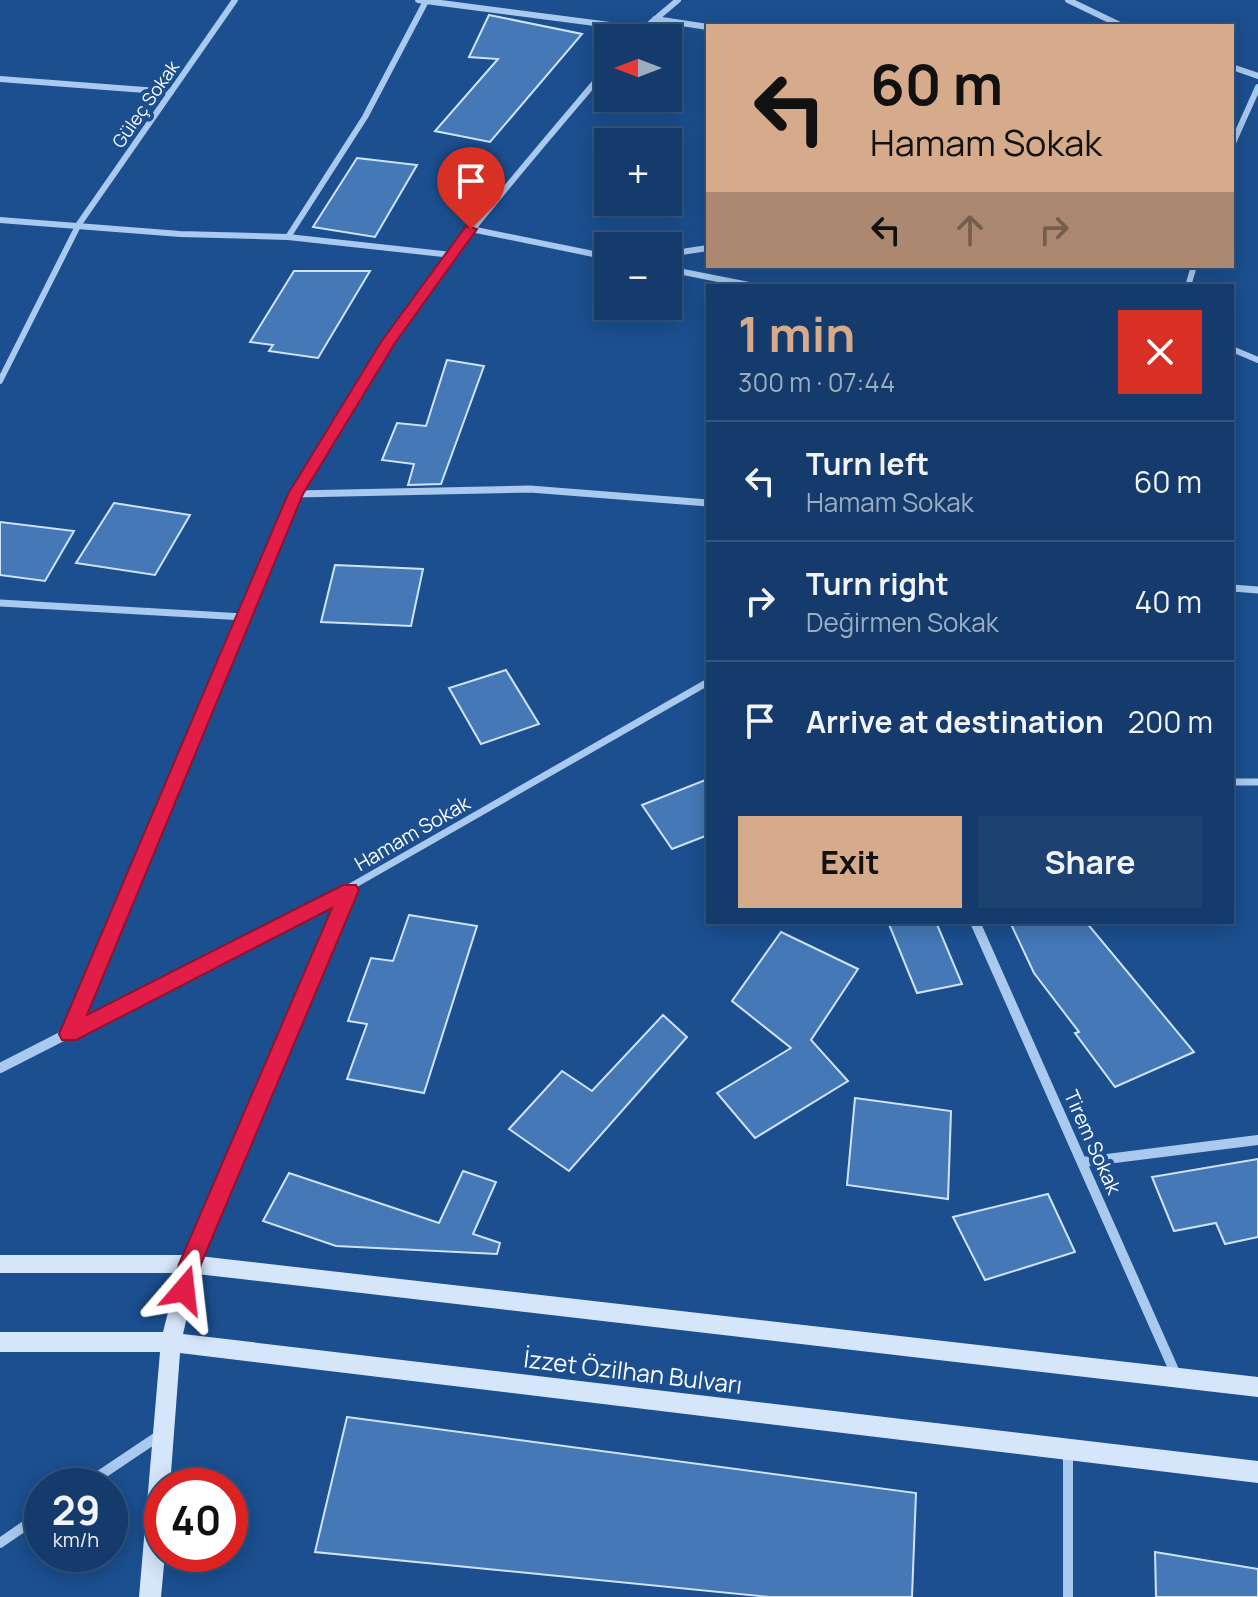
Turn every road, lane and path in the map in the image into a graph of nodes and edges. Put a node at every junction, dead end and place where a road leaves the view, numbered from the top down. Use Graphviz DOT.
graph roads {
  1 [pos="235,0"];
  2 [pos="418,0"];
  3 [pos="678,0"];
  4 [pos="1068,0"];
  5 [pos="426,1"];
  6 [pos="655,19"];
  7 [pos="603,24"];
  8 [pos="648,24"];
  9 [pos="1118,24"];
  10 [pos="706,27"];
  11 [pos="1234,68"];
  12 [pos="1258,76"];
  13 [pos="0,79"];
  14 [pos="594,84"];
  15 [pos="1258,87"];
  16 [pos="171,92"];
  17 [pos="1234,138"];
  18 [pos="0,220"];
  19 [pos="79,224"];
  20 [pos="471,229"];
  21 [pos="288,237"];
  22 [pos="706,248"];
  23 [pos="682,252"];
  24 [pos="594,254"];
  25 [pos="452,255"];
  26 [pos="682,272"];
  27 [pos="744,284"];
  28 [pos="1234,350"];
  29 [pos="1258,360"];
  30 [pos="0,381"];
  31 [pos="296,494"];
  32 [pos="706,503"];
  33 [pos="1234,588"];
  34 [pos="1258,590"];
  35 [pos="0,603"];
  36 [pos="244,617"];
  37 [pos="706,683"];
  38 [pos="1234,782"];
  39 [pos="1258,782"];
  40 [pos="349,890"];
  41 [pos="976,924"];
  42 [pos="69,1034"];
  43 [pos="0,1068"];
  44 [pos="1258,1140"];
  45 [pos="1083,1162"];
  46 [pos="0,1264"];
  47 [pos="190,1264"];
  48 [pos="0,1342"];
  49 [pos="171,1342"];
  50 [pos="1177,1377"];
  51 [pos="1258,1387"];
  52 [pos="164,1433"];
  53 [pos="1068,1449"];
  54 [pos="111,1468"];
  55 [pos="1258,1472"];
  56 [pos="24,1526"];
  57 [pos="0,1543"];
  58 [pos="150,1597"];
  59 [pos="1068,1597"];
  1 -- 16 [label="street, Güleç Sokak"];
  2 -- 5 [label="street"];
  3 -- 6 [label="street"];
  4 -- 9 [label="street"];
  5 -- 7 [label="street"];
  5 -- 21 [label="street"];
  6 -- 8 [label="street"];
  6 -- 10 [label="street"];
  11 -- 12 [label="street"];
  13 -- 16 [label="street"];
  14 -- 20 [label="street"];
  15 -- 17 [label="street"];
  16 -- 19 [label="street, Güleç Sokak"];
  18 -- 19 [label="street"];
  19 -- 21 [label="street"];
  19 -- 30 [label="street, Güleç Sokak"];
  20 -- 24 [label="street"];
  20 -- 25 [label="street"];
  21 -- 25 [label="street"];
  22 -- 23 [label="street"];
  25 -- 31 [label="street"];
  26 -- 27 [label="street"];
  28 -- 29 [label="street"];
  31 -- 32 [label="street"];
  31 -- 36 [label="street"];
  33 -- 34 [label="street"];
  35 -- 36 [label="street"];
  36 -- 42 [label="street"];
  37 -- 40 [label="street, Hamam Sokak"];
  38 -- 39 [label="street"];
  40 -- 42 [label="street, Hamam Sokak"];
  40 -- 47 [label="street"];
  41 -- 45 [label="street, Tirem Sokak"];
  42 -- 43 [label="street, Hamam Sokak"];
  44 -- 45 [label="street"];
  45 -- 50 [label="street, Tirem Sokak"];
  46 -- 47 [label="main road"];
  47 -- 49 [label="main road"];
  47 -- 50 [label="main road"];
  48 -- 49 [label="main road, İzzet Özilhan Bulvarı"];
  49 -- 52 [label="main road"];
  49 -- 53 [label="main road, İzzet Özilhan Bulvarı"];
  50 -- 51 [label="main road"];
  52 -- 54 [label="street"];
  52 -- 58 [label="main road"];
  53 -- 55 [label="main road, İzzet Özilhan Bulvarı"];
  53 -- 59 [label="street"];
  56 -- 57 [label="street"];
}
